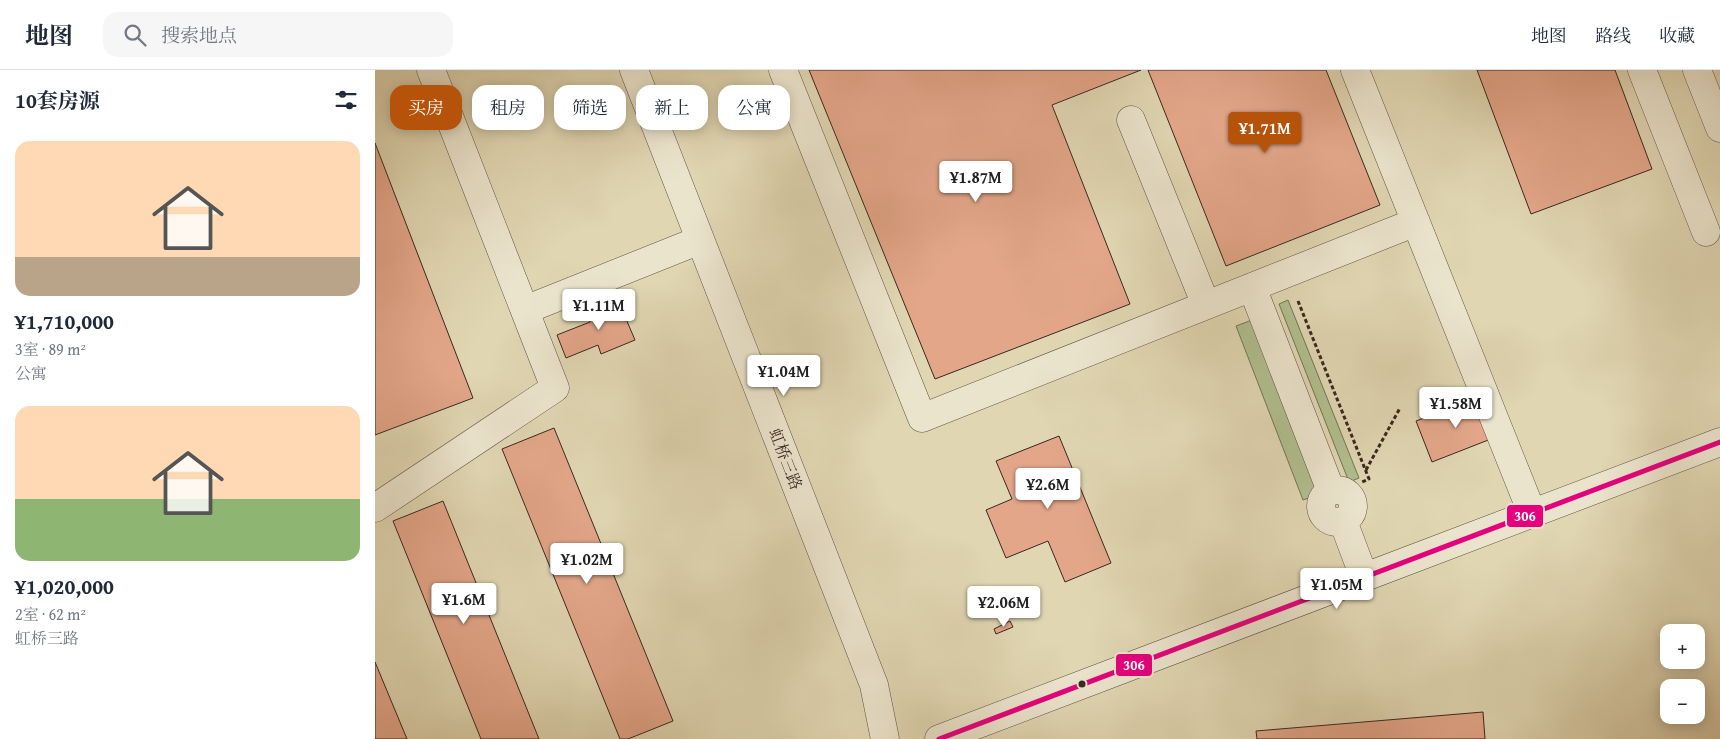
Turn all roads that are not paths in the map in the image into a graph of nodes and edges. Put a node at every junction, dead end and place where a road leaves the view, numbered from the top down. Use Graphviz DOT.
graph roads {
  1 [pos="431,70"];
  2 [pos="634,70"];
  3 [pos="783,70"];
  4 [pos="1355,70"];
  5 [pos="1643,70"];
  6 [pos="1697,70"];
  7 [pos="1131,120"];
  8 [pos="1720,128"];
  9 [pos="1416,222"];
  10 [pos="1706,232"];
  11 [pos="700,240"];
  12 [pos="1252,287"];
  13 [pos="1206,305"];
  14 [pos="525,310"];
  15 [pos="1720,442"];
  16 [pos="375,508"];
  17 [pos="1532,513"];
  18 [pos="1364,577"];
  19 [pos="885,739"];
  20 [pos="939,739"];
  1 -- 14 [label="street"];
  2 -- 11 [label="street, 虹桥三路"];
  3 -- 13 [label="street"];
  4 -- 9 [label="street"];
  5 -- 10 [label="street"];
  6 -- 8 [label="street"];
  7 -- 13 [label="street"];
  9 -- 12 [label="street"];
  9 -- 17 [label="street"];
  11 -- 14 [label="street"];
  11 -- 19 [label="street, 虹桥三路"];
  12 -- 13 [label="street"];
  12 -- 18 [label="street"];
  14 -- 16 [label="street"];
  15 -- 17 [label="street"];
  17 -- 18 [label="street"];
  18 -- 20 [label="street"];
}
